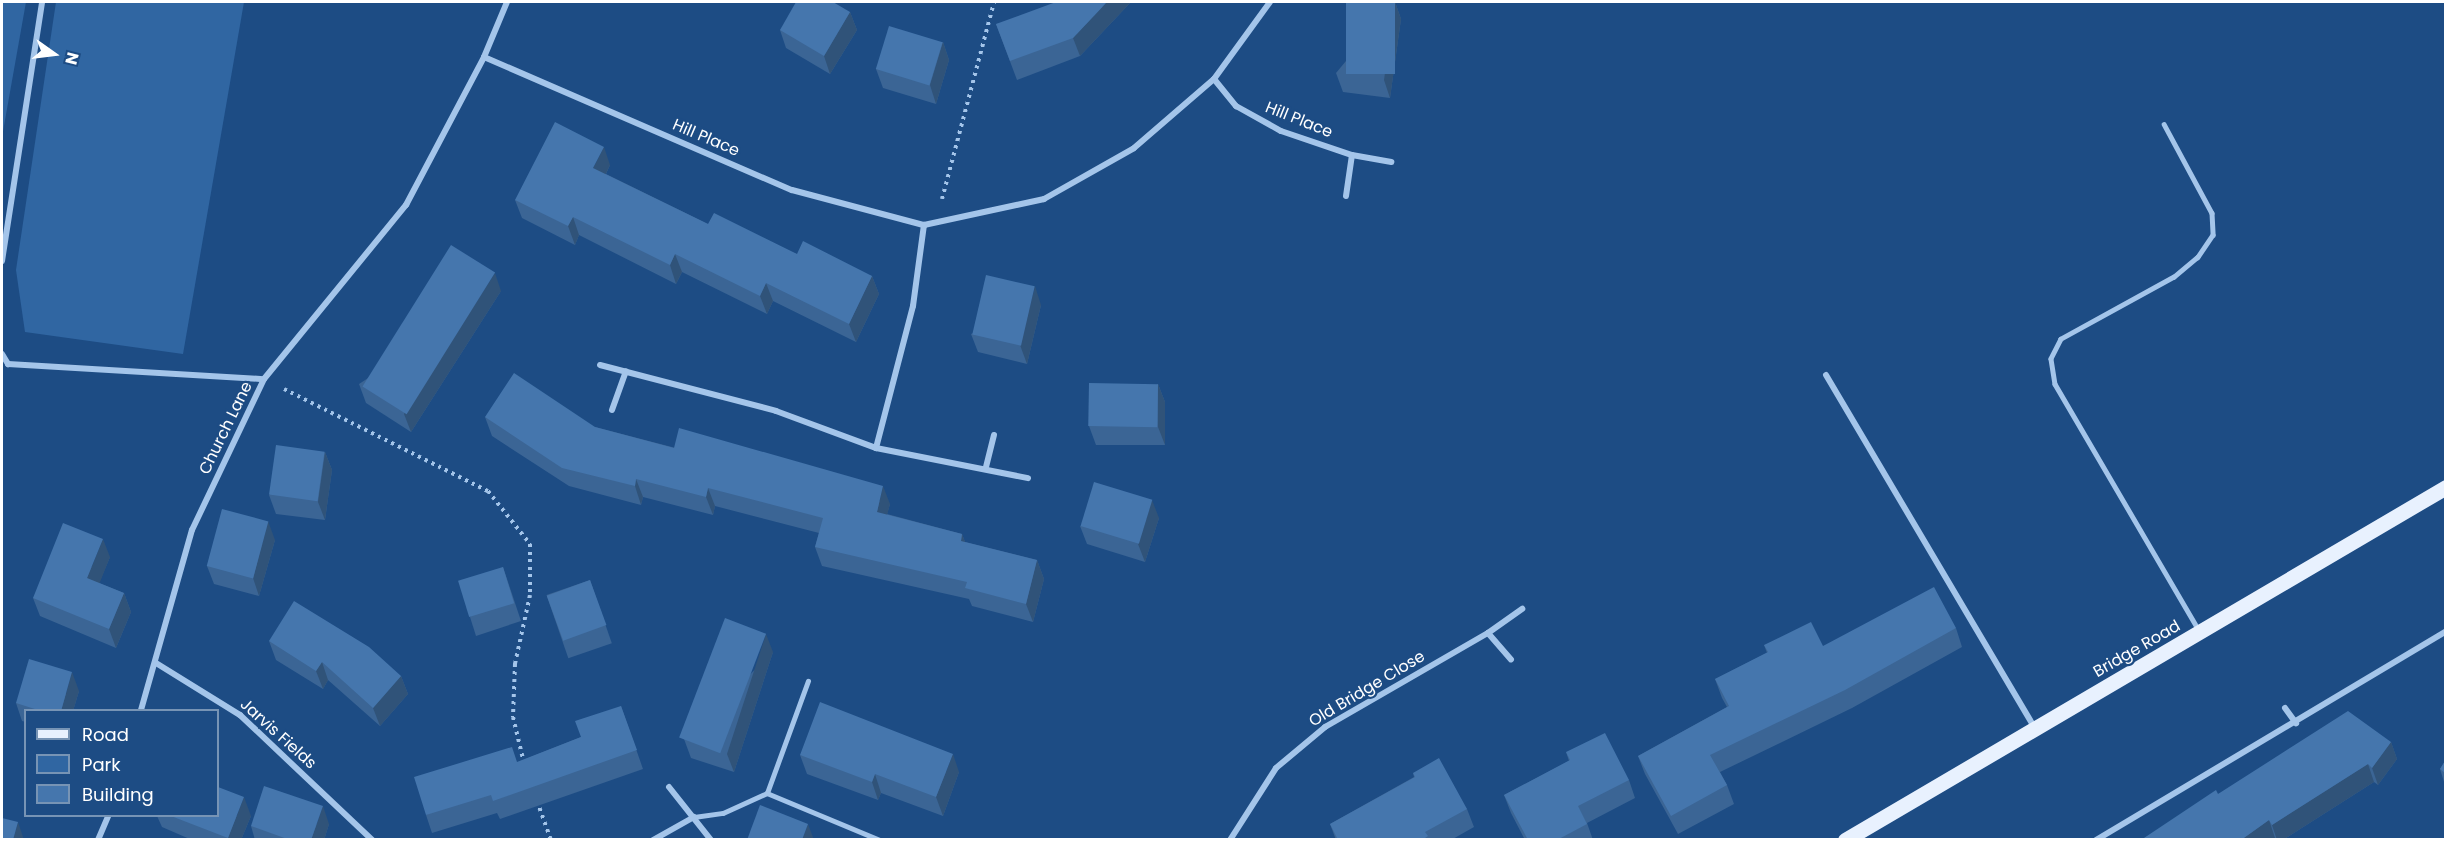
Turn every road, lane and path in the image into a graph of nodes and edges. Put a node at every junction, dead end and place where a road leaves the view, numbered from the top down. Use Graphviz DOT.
graph roads {
  1 [pos="42,2"];
  2 [pos="507,2"];
  3 [pos="994,2"];
  4 [pos="1270,2"];
  5 [pos="484,57"];
  6 [pos="1214,79"];
  7 [pos="2164,124"];
  8 [pos="1352,155"];
  9 [pos="1391,162"];
  10 [pos="1346,196"];
  11 [pos="936,223"];
  12 [pos="924,225"];
  13 [pos="2,261"];
  14 [pos="2,354"];
  15 [pos="600,365"];
  16 [pos="626,371"];
  17 [pos="1826,375"];
  18 [pos="264,379"];
  19 [pos="612,411"];
  20 [pos="994,435"];
  21 [pos="876,448"];
  22 [pos="986,467"];
  23 [pos="1028,478"];
  24 [pos="2445,487"];
  25 [pos="1522,609"];
  26 [pos="2445,631"];
  27 [pos="1488,633"];
  28 [pos="2200,633"];
  29 [pos="1511,659"];
  30 [pos="156,663"];
  31 [pos="808,681"];
  32 [pos="2285,708"];
  33 [pos="142,709"];
  34 [pos="2296,723"];
  35 [pos="2036,729"];
  36 [pos="525,767"];
  37 [pos="669,787"];
  38 [pos="766,793"];
  39 [pos="536,798"];
  40 [pos="108,817"];
  41 [pos="694,817"];
  42 [pos="98,840"];
  43 [pos="372,840"];
  44 [pos="551,840"];
  45 [pos="653,840"];
  46 [pos="711,840"];
  47 [pos="880,840"];
  48 [pos="1230,840"];
  49 [pos="1845,840"];
  50 [pos="2096,840"];
  1 -- 13 [label="street"];
  2 -- 5 [label="street"];
  3 -- 11 [label="path"];
  4 -- 6 [label="street, Hill Place"];
  5 -- 12 [label="street, Hill Place"];
  5 -- 18 [label="street"];
  6 -- 8 [label="street, Hill Place"];
  6 -- 11 [label="street, Hill Place"];
  7 -- 28 [label="lane"];
  8 -- 9 [label="street, Hill Place"];
  8 -- 10 [label="street"];
  11 -- 12 [label="street, Hill Place"];
  12 -- 21 [label="street"];
  14 -- 18 [label="street, Church Lane"];
  15 -- 16 [label="street"];
  16 -- 19 [label="street"];
  16 -- 21 [label="street"];
  17 -- 35 [label="street"];
  18 -- 30 [label="street, Church Lane"];
  18 -- 36 [label="path"];
  20 -- 22 [label="street"];
  21 -- 22 [label="street"];
  22 -- 23 [label="street"];
  24 -- 28 [label="main road, Bridge Road"];
  25 -- 27 [label="street, Old Bridge Close"];
  26 -- 34 [label="street"];
  27 -- 29 [label="street"];
  27 -- 48 [label="street, Old Bridge Close"];
  28 -- 35 [label="main road, Bridge Road"];
  30 -- 33 [label="street, Church Lane"];
  30 -- 43 [label="street, Jarvis Fields"];
  31 -- 38 [label="lane"];
  32 -- 34 [label="street"];
  34 -- 50 [label="street"];
  35 -- 49 [label="main road, Bridge Road"];
  37 -- 41 [label="street"];
  38 -- 41 [label="lane"];
  38 -- 47 [label="lane"];
  39 -- 44 [label="path"];
  40 -- 42 [label="street"];
  41 -- 45 [label="street"];
  41 -- 46 [label="street"];
}
